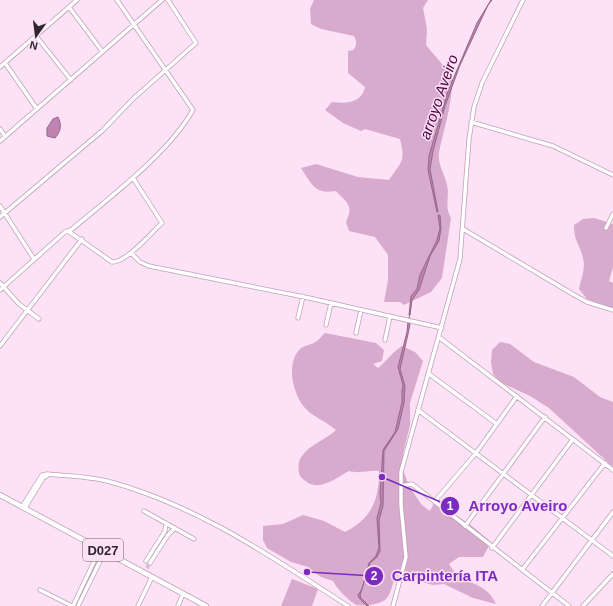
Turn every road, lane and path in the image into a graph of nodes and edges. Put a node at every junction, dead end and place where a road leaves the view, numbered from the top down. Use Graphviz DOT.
graph roads {
  1 [pos="77,0"];
  2 [pos="117,0"];
  3 [pos="162,0"];
  4 [pos="168,0"];
  5 [pos="522,0"];
  6 [pos="69,7"];
  7 [pos="134,23"];
  8 [pos="36,36"];
  9 [pos="102,51"];
  10 [pos="5,63"];
  11 [pos="0,68"];
  12 [pos="166,70"];
  13 [pos="71,80"];
  14 [pos="37,109"];
  15 [pos="471,122"];
  16 [pos="0,129"];
  17 [pos="5,136"];
  18 [pos="0,141"];
  19 [pos="613,175"];
  20 [pos="133,178"];
  21 [pos="0,206"];
  22 [pos="5,213"];
  23 [pos="613,214"];
  24 [pos="0,217"];
  25 [pos="606,228"];
  26 [pos="463,229"];
  27 [pos="68,230"];
  28 [pos="82,239"];
  29 [pos="131,252"];
  30 [pos="34,259"];
  31 [pos="0,283"];
  32 [pos="1,289"];
  33 [pos="303,296"];
  34 [pos="331,303"];
  35 [pos="362,310"];
  36 [pos="613,310"];
  37 [pos="28,311"];
  38 [pos="390,316"];
  39 [pos="298,318"];
  40 [pos="38,319"];
  41 [pos="326,325"];
  42 [pos="442,328"];
  43 [pos="356,333"];
  44 [pos="440,338"];
  45 [pos="385,340"];
  46 [pos="0,346"];
  47 [pos="429,374"];
  48 [pos="517,396"];
  49 [pos="418,410"];
  50 [pos="545,417"];
  51 [pos="497,424"];
  52 [pos="573,439"];
  53 [pos="476,453"];
  54 [pos="604,463"];
  55 [pos="613,470"];
  56 [pos="503,474"];
  57 [pos="400,486"];
  58 [pos="532,494"];
  59 [pos="0,495"];
  60 [pos="435,501"];
  61 [pos="23,507"];
  62 [pos="144,511"];
  63 [pos="613,512"];
  64 [pos="562,518"];
  65 [pos="166,523"];
  66 [pos="465,526"];
  67 [pos="175,528"];
  68 [pos="194,539"];
  69 [pos="592,540"];
  70 [pos="492,548"];
  71 [pos="103,550"];
  72 [pos="613,556"];
  73 [pos="146,561"];
  74 [pos="150,563"];
  75 [pos="143,566"];
  76 [pos="144,570"];
  77 [pos="522,570"];
  78 [pos="613,574"];
  79 [pos="152,577"];
  80 [pos="40,590"];
  81 [pos="552,593"];
  82 [pos="183,594"];
  83 [pos="72,606"];
  84 [pos="78,606"];
  85 [pos="138,606"];
  86 [pos="178,606"];
  87 [pos="206,606"];
  88 [pos="348,606"];
  89 [pos="393,606"];
  90 [pos="542,606"];
  91 [pos="569,606"];
  92 [pos="584,606"];
  1 -- 6 [label="street"];
  2 -- 7 [label="street"];
  3 -- 7 [label="street"];
  4 -- 12 [label="street"];
  5 -- 15 [label="street"];
  6 -- 8 [label="street"];
  6 -- 9 [label="street"];
  7 -- 9 [label="street"];
  7 -- 12 [label="street"];
  8 -- 10 [label="street"];
  8 -- 13 [label="street"];
  9 -- 13 [label="street"];
  10 -- 11 [label="street"];
  10 -- 14 [label="street"];
  12 -- 20 [label="street"];
  12 -- 22 [label="street"];
  13 -- 14 [label="street"];
  14 -- 17 [label="street"];
  15 -- 19 [label="street"];
  15 -- 26 [label="street"];
  16 -- 17 [label="street"];
  17 -- 18 [label="street"];
  20 -- 27 [label="street"];
  20 -- 29 [label="street"];
  21 -- 22 [label="street"];
  22 -- 24 [label="street"];
  22 -- 30 [label="street"];
  23 -- 25 [label="street"];
  26 -- 36 [label="street"];
  26 -- 42 [label="street"];
  27 -- 28 [label="street"];
  27 -- 30 [label="street"];
  28 -- 29 [label="street"];
  28 -- 37 [label="street"];
  29 -- 33 [label="street"];
  30 -- 32 [label="street"];
  31 -- 32 [label="street"];
  32 -- 37 [label="street"];
  33 -- 34 [label="street"];
  33 -- 39 [label="street"];
  34 -- 35 [label="street"];
  34 -- 41 [label="street"];
  35 -- 38 [label="street"];
  35 -- 43 [label="street"];
  37 -- 40 [label="street"];
  37 -- 46 [label="street"];
  38 -- 42 [label="street"];
  38 -- 45 [label="street"];
  42 -- 44 [label="street"];
  44 -- 47 [label="street"];
  44 -- 48 [label="street"];
  47 -- 49 [label="street"];
  47 -- 51 [label="street"];
  48 -- 50 [label="street"];
  48 -- 51 [label="street"];
  49 -- 53 [label="street"];
  49 -- 57 [label="street"];
  50 -- 52 [label="street"];
  50 -- 56 [label="street"];
  51 -- 53 [label="street"];
  52 -- 54 [label="street"];
  52 -- 58 [label="street"];
  53 -- 56 [label="street"];
  53 -- 60 [label="street"];
  54 -- 55 [label="street"];
  54 -- 64 [label="street"];
  56 -- 58 [label="street"];
  56 -- 66 [label="street"];
  57 -- 60 [label="street"];
  57 -- 89 [label="street"];
  58 -- 64 [label="street"];
  58 -- 70 [label="street"];
  59 -- 61 [label="main road, D027"];
  60 -- 66 [label="street"];
  61 -- 71 [label="main road, D027"];
  61 -- 88 [label="street"];
  62 -- 65 [label="street"];
  63 -- 69 [label="street"];
  64 -- 69 [label="street"];
  64 -- 77 [label="street"];
  65 -- 67 [label="street"];
  65 -- 73 [label="street"];
  66 -- 70 [label="street"];
  67 -- 68 [label="street"];
  67 -- 74 [label="street"];
  69 -- 72 [label="street"];
  69 -- 81 [label="street"];
  70 -- 77 [label="street"];
  71 -- 76 [label="main road, D027"];
  71 -- 83 [label="street"];
  71 -- 84 [label="street"];
  75 -- 76 [label="street"];
  76 -- 79 [label="main road, D027"];
  77 -- 81 [label="street"];
  78 -- 92 [label="street"];
  79 -- 82 [label="main road, D027"];
  79 -- 85 [label="street"];
  80 -- 83 [label="street"];
  81 -- 90 [label="street"];
  81 -- 91 [label="street"];
  82 -- 86 [label="street"];
  82 -- 87 [label="main road, D027"];
}
